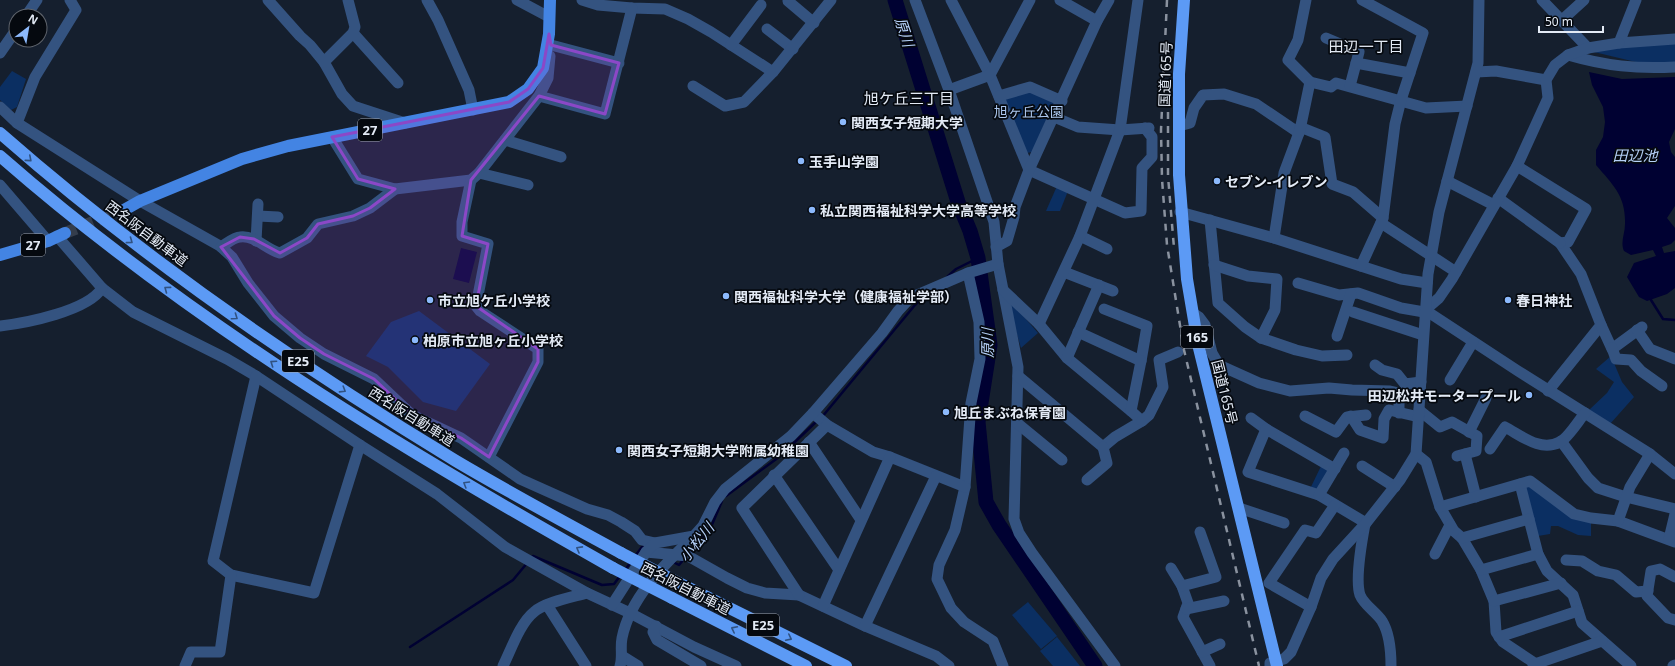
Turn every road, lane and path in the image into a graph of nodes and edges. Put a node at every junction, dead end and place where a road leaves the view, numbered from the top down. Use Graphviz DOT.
graph roads {
  1 [pos="70,0"];
  2 [pos="268,0"];
  3 [pos="348,0"];
  4 [pos="426,0"];
  5 [pos="518,0"];
  6 [pos="550,0"];
  7 [pos="582,0"];
  8 [pos="831,0"];
  9 [pos="915,0"];
  10 [pos="950,0"];
  11 [pos="1030,0"];
  12 [pos="1060,0"];
  13 [pos="1109,0"];
  14 [pos="1138,0"];
  15 [pos="1184,0"];
  16 [pos="1306,0"];
  17 [pos="1362,0"];
  18 [pos="1479,0"];
  19 [pos="1542,0"];
  20 [pos="1584,0"];
  21 [pos="1636,0"];
  22 [pos="788,2"];
  23 [pos="667,5"];
  24 [pos="761,5"];
  25 [pos="632,8"];
  26 [pos="549,17"];
  27 [pos="1562,20"];
  28 [pos="1096,21"];
  29 [pos="814,23"];
  30 [pos="767,29"];
  31 [pos="353,33"];
  32 [pos="1326,38"];
  33 [pos="1675,39"];
  34 [pos="550,40"];
  35 [pos="8,42"];
  36 [pos="1618,43"];
  37 [pos="731,45"];
  38 [pos="1588,48"];
  39 [pos="793,49"];
  40 [pos="0,53"];
  41 [pos="1568,55"];
  42 [pos="324,62"];
  43 [pos="618,63"];
  44 [pos="1356,63"];
  45 [pos="1675,67"];
  46 [pos="773,72"];
  47 [pos="1476,72"];
  48 [pos="1410,73"];
  49 [pos="990,75"];
  50 [pos="1546,80"];
  51 [pos="1310,82"];
  52 [pos="398,83"];
  53 [pos="693,86"];
  54 [pos="1350,86"];
  55 [pos="949,90"];
  56 [pos="539,96"];
  57 [pos="999,96"];
  58 [pos="1062,100"];
  59 [pos="1401,100"];
  60 [pos="1467,106"];
  61 [pos="0,107"];
  62 [pos="473,110"];
  63 [pos="1054,117"];
  64 [pos="17,123"];
  65 [pos="405,123"];
  66 [pos="1179,126"];
  67 [pos="1120,130"];
  68 [pos="1299,130"];
  69 [pos="0,133"];
  70 [pos="332,137"];
  71 [pos="505,140"];
  72 [pos="0,156"];
  73 [pos="561,157"];
  74 [pos="1517,166"];
  75 [pos="1029,170"];
  76 [pos="475,176"];
  77 [pos="1447,181"];
  78 [pos="0,185"];
  79 [pos="528,185"];
  80 [pos="395,189"];
  81 [pos="1094,200"];
  82 [pos="140,201"];
  83 [pos="1496,202"];
  84 [pos="258,204"];
  85 [pos="124,210"];
  86 [pos="1180,212"];
  87 [pos="258,216"];
  88 [pos="278,217"];
  89 [pos="1210,220"];
  90 [pos="1382,221"];
  91 [pos="1080,236"];
  92 [pos="57,237"];
  93 [pos="1274,238"];
  94 [pos="256,241"];
  95 [pos="1560,243"];
  96 [pos="221,247"];
  97 [pos="996,247"];
  98 [pos="1108,249"];
  99 [pos="0,255"];
  100 [pos="1431,255"];
  101 [pos="995,264"];
  102 [pos="1214,266"];
  103 [pos="1362,266"];
  104 [pos="970,272"];
  105 [pos="1064,272"];
  106 [pos="1456,272"];
  107 [pos="1298,283"];
  108 [pos="1427,283"];
  109 [pos="1099,285"];
  110 [pos="102,288"];
  111 [pos="1003,290"];
  112 [pos="1113,291"];
  113 [pos="1351,294"];
  114 [pos="1104,309"];
  115 [pos="1425,311"];
  116 [pos="1352,312"];
  117 [pos="1193,313"];
  118 [pos="1039,324"];
  119 [pos="1601,325"];
  120 [pos="0,326"];
  121 [pos="1078,332"];
  122 [pos="1423,335"];
  123 [pos="1337,336"];
  124 [pos="1261,338"];
  125 [pos="1473,342"];
  126 [pos="1612,348"];
  127 [pos="1178,352"];
  128 [pos="1347,355"];
  129 [pos="1067,358"];
  130 [pos="1675,359"];
  131 [pos="1141,361"];
  132 [pos="1375,365"];
  133 [pos="256,376"];
  134 [pos="1018,376"];
  135 [pos="1450,380"];
  136 [pos="1421,382"];
  137 [pos="1662,386"];
  138 [pos="1548,390"];
  139 [pos="1486,398"];
  140 [pos="1131,411"];
  141 [pos="1399,412"];
  142 [pos="813,413"];
  143 [pos="1419,413"];
  144 [pos="1585,413"];
  145 [pos="1366,415"];
  146 [pos="1305,416"];
  147 [pos="1351,416"];
  148 [pos="1251,418"];
  149 [pos="1142,421"];
  150 [pos="1017,423"];
  151 [pos="827,425"];
  152 [pos="1266,429"];
  153 [pos="1473,436"];
  154 [pos="1561,441"];
  155 [pos="809,442"];
  156 [pos="360,445"];
  157 [pos="1103,447"];
  158 [pos="1344,452"];
  159 [pos="1416,454"];
  160 [pos="1650,454"];
  161 [pos="489,457"];
  162 [pos="890,457"];
  163 [pos="1062,460"];
  164 [pos="1362,466"];
  165 [pos="1335,469"];
  166 [pos="1675,474"];
  167 [pos="774,475"];
  168 [pos="936,476"];
  169 [pos="1087,480"];
  170 [pos="1520,484"];
  171 [pos="965,487"];
  172 [pos="1395,487"];
  173 [pos="1319,495"];
  174 [pos="1476,497"];
  175 [pos="1626,497"];
  176 [pos="1335,505"];
  177 [pos="1440,507"];
  178 [pos="1239,508"];
  179 [pos="1675,508"];
  180 [pos="1675,514"];
  181 [pos="1529,519"];
  182 [pos="862,520"];
  183 [pos="1618,520"];
  184 [pos="1284,523"];
  185 [pos="1366,523"];
  186 [pos="1450,525"];
  187 [pos="1200,532"];
  188 [pos="694,536"];
  189 [pos="1462,538"];
  190 [pos="1672,541"];
  191 [pos="655,544"];
  192 [pos="646,552"];
  193 [pos="1435,554"];
  194 [pos="1538,554"];
  195 [pos="675,555"];
  196 [pos="1566,560"];
  197 [pos="1171,568"];
  198 [pos="839,570"];
  199 [pos="1481,570"];
  200 [pos="232,575"];
  201 [pos="1675,577"];
  202 [pos="1560,583"];
  203 [pos="1182,586"];
  204 [pos="1648,591"];
  205 [pos="587,593"];
  206 [pos="799,595"];
  207 [pos="1224,601"];
  208 [pos="1494,601"];
  209 [pos="547,605"];
  210 [pos="612,605"];
  211 [pos="823,606"];
  212 [pos="1311,607"];
  213 [pos="1186,609"];
  214 [pos="1578,611"];
  215 [pos="630,613"];
  216 [pos="1675,620"];
  217 [pos="656,626"];
  218 [pos="865,626"];
  219 [pos="1499,637"];
  220 [pos="1602,641"];
  221 [pos="1220,644"];
  222 [pos="1202,652"];
  223 [pos="621,661"];
  224 [pos="1274,664"];
  225 [pos="1536,665"];
  226 [pos="185,666"];
  227 [pos="503,666"];
  228 [pos="586,666"];
  229 [pos="638,666"];
  230 [pos="701,666"];
  231 [pos="736,666"];
  232 [pos="806,666"];
  233 [pos="846,666"];
  234 [pos="950,666"];
  235 [pos="1003,666"];
  236 [pos="1115,666"];
  237 [pos="1210,666"];
  238 [pos="1391,666"];
  239 [pos="1631,666"];
  1 -- 64 [label="street"];
  2 -- 42 [label="street"];
  3 -- 31 [label="street"];
  4 -- 62 [label="street"];
  5 -- 26 [label="street"];
  6 -- 26 [label="main road, 27"];
  7 -- 25 [label="street"];
  8 -- 29 [label="street"];
  9 -- 55 [label="street"];
  10 -- 49 [label="street"];
  11 -- 49 [label="street"];
  12 -- 28 [label="street"];
  13 -- 28 [label="street"];
  14 -- 67 [label="street"];
  15 -- 66 [label="highway, 国道165号 / 165"];
  16 -- 51 [label="street"];
  17 -- 48 [label="street"];
  18 -- 47 [label="street"];
  19 -- 27 [label="street"];
  20 -- 27 [label="street"];
  21 -- 36 [label="street"];
  22 -- 29 [label="street"];
  23 -- 25 [label="street"];
  23 -- 37 [label="street"];
  24 -- 37 [label="street"];
  25 -- 43 [label="street"];
  26 -- 34 [label="main road, 27"];
  27 -- 38 [label="street"];
  28 -- 58 [label="street"];
  29 -- 39 [label="street"];
  30 -- 39 [label="street"];
  31 -- 42 [label="street"];
  31 -- 52 [label="street"];
  32 -- 44 [label="street"];
  33 -- 36 [label="street"];
  34 -- 43 [label="street"];
  34 -- 56 [label="street"];
  34 -- 62 [label="main road, 27"];
  35 -- 40 [label="street"];
  36 -- 38 [label="street"];
  37 -- 46 [label="street"];
  38 -- 41 [label="street"];
  39 -- 46 [label="street"];
  41 -- 45 [label="street"];
  41 -- 50 [label="street"];
  42 -- 65 [label="street"];
  43 -- 56 [label="street"];
  44 -- 48 [label="street"];
  44 -- 54 [label="street"];
  46 -- 53 [label="street"];
  47 -- 50 [label="street"];
  47 -- 60 [label="street"];
  48 -- 59 [label="street"];
  49 -- 55 [label="street"];
  49 -- 57 [label="street"];
  50 -- 74 [label="street"];
  51 -- 54 [label="street"];
  51 -- 68 [label="street"];
  54 -- 59 [label="street"];
  55 -- 97 [label="street"];
  56 -- 71 [label="street"];
  57 -- 58 [label="street"];
  57 -- 75 [label="street"];
  58 -- 63 [label="street"];
  59 -- 60 [label="street"];
  59 -- 90 [label="street"];
  60 -- 77 [label="street"];
  61 -- 64 [label="street"];
  62 -- 65 [label="main road, 27"];
  63 -- 67 [label="street"];
  63 -- 75 [label="street"];
  64 -- 82 [label="street"];
  65 -- 70 [label="main road, 27"];
  66 -- 68 [label="street"];
  66 -- 86 [label="highway, 国道165号 / 165"];
  67 -- 81 [label="street"];
  67 -- 81 [label="street"];
  68 -- 90 [label="street"];
  68 -- 93 [label="street"];
  69 -- 233 [label="highway, 西名阪自動車道 / E25, one-way, bridge"];
  70 -- 80 [label="street"];
  70 -- 82 [label="main road, 27"];
  71 -- 73 [label="street"];
  71 -- 76 [label="street"];
  232 -- 72 [label="highway, 西名阪自動車道 / E25, one-way, bridge"];
  74 -- 83 [label="street"];
  74 -- 95 [label="street"];
  75 -- 81 [label="street"];
  75 -- 97 [label="street"];
  76 -- 79 [label="street"];
  76 -- 80 [label="street"];
  76 -- 161 [label="street"];
  77 -- 83 [label="street"];
  77 -- 100 [label="street"];
  78 -- 92 [label="street"];
  80 -- 94 [label="street"];
  81 -- 91 [label="street"];
  82 -- 85 [label="main road, 27"];
  82 -- 96 [label="street"];
  83 -- 95 [label="street"];
  83 -- 106 [label="street"];
  84 -- 87 [label="street"];
  86 -- 89 [label="street"];
  86 -- 117 [label="highway, 国道165号 / 165"];
  87 -- 88 [label="street"];
  87 -- 94 [label="street"];
  89 -- 93 [label="street"];
  89 -- 102 [label="street"];
  90 -- 100 [label="street"];
  90 -- 103 [label="street"];
  91 -- 98 [label="street"];
  91 -- 105 [label="street"];
  92 -- 99 [label="main road, 27"];
  92 -- 110 [label="street"];
  93 -- 103 [label="street"];
  94 -- 96 [label="street"];
  95 -- 119 [label="street"];
  96 -- 161 [label="street"];
  97 -- 101 [label="street"];
  100 -- 106 [label="street"];
  100 -- 108 [label="street"];
  101 -- 104 [label="street"];
  101 -- 111 [label="street"];
  102 -- 124 [label="street"];
  102 -- 124 [label="street"];
  103 -- 108 [label="street"];
  104 -- 142 [label="street"];
  104 -- 171 [label="street"];
  105 -- 109 [label="street"];
  105 -- 118 [label="street"];
  106 -- 115 [label="street"];
  107 -- 113 [label="street"];
  108 -- 115 [label="street"];
  109 -- 112 [label="street"];
  109 -- 121 [label="street"];
  110 -- 120 [label="street"];
  110 -- 133 [label="street"];
  111 -- 118 [label="street"];
  111 -- 134 [label="street"];
  113 -- 115 [label="street"];
  113 -- 123 [label="street"];
  114 -- 131 [label="street"];
  115 -- 122 [label="street"];
  115 -- 125 [label="street"];
  116 -- 122 [label="street"];
  117 -- 141 [label="street"];
  117 -- 178 [label="highway, 国道165号 / 165"];
  118 -- 129 [label="street"];
  119 -- 126 [label="street"];
  119 -- 138 [label="street"];
  121 -- 129 [label="street"];
  121 -- 131 [label="street"];
  122 -- 136 [label="street"];
  124 -- 128 [label="street"];
  125 -- 135 [label="street"];
  125 -- 138 [label="street"];
  126 -- 130 [label="street"];
  126 -- 137 [label="street"];
  127 -- 149 [label="street"];
  129 -- 140 [label="street"];
  131 -- 140 [label="street"];
  132 -- 136 [label="street"];
  133 -- 156 [label="street"];
  133 -- 200 [label="street"];
  134 -- 150 [label="street"];
  134 -- 157 [label="street"];
  136 -- 143 [label="street"];
  138 -- 144 [label="street"];
  139 -- 153 [label="street"];
  140 -- 149 [label="street"];
  141 -- 143 [label="street"];
  141 -- 147 [label="street"];
  142 -- 151 [label="street"];
  142 -- 188 [label="street"];
  143 -- 153 [label="street"];
  143 -- 159 [label="street"];
  144 -- 154 [label="street"];
  144 -- 160 [label="street"];
  145 -- 147 [label="street"];
  146 -- 147 [label="street"];
  148 -- 152 [label="street"];
  149 -- 157 [label="street"];
  150 -- 163 [label="street"];
  150 -- 236 [label="street"];
  151 -- 155 [label="street"];
  151 -- 162 [label="street"];
  152 -- 165 [label="street"];
  152 -- 173 [label="street"];
  153 -- 154 [label="street"];
  153 -- 174 [label="street"];
  154 -- 175 [label="street"];
  155 -- 167 [label="street"];
  155 -- 182 [label="street"];
  156 -- 200 [label="street"];
  156 -- 205 [label="street"];
  157 -- 169 [label="street"];
  158 -- 165 [label="street"];
  159 -- 172 [label="street"];
  159 -- 177 [label="street"];
  160 -- 166 [label="street"];
  160 -- 175 [label="street"];
  161 -- 191 [label="street"];
  162 -- 168 [label="street"];
  162 -- 182 [label="street"];
  164 -- 172 [label="street"];
  165 -- 173 [label="street"];
  167 -- 198 [label="street"];
  167 -- 206 [label="street"];
  168 -- 171 [label="street"];
  168 -- 218 [label="street"];
  170 -- 174 [label="street"];
  170 -- 181 [label="street"];
  170 -- 183 [label="street"];
  171 -- 235 [label="street"];
  172 -- 185 [label="street"];
  173 -- 176 [label="street"];
  174 -- 177 [label="street"];
  175 -- 179 [label="street"];
  175 -- 183 [label="street"];
  176 -- 185 [label="street"];
  176 -- 212 [label="street"];
  177 -- 186 [label="street"];
  178 -- 184 [label="street"];
  178 -- 224 [label="highway, 国道165号 / 165"];
  180 -- 190 [label="street"];
  181 -- 189 [label="street"];
  181 -- 194 [label="street"];
  182 -- 198 [label="street"];
  183 -- 190 [label="street"];
  185 -- 212 [label="street"];
  185 -- 238 [label="street"];
  186 -- 189 [label="street"];
  186 -- 193 [label="street"];
  187 -- 203 [label="street"];
  188 -- 191 [label="street"];
  188 -- 195 [label="street"];
  189 -- 199 [label="street"];
  191 -- 192 [label="street"];
  192 -- 195 [label="street"];
  192 -- 210 [label="street"];
  194 -- 199 [label="street"];
  194 -- 202 [label="street"];
  195 -- 206 [label="street"];
  195 -- 215 [label="street"];
  196 -- 204 [label="street"];
  197 -- 203 [label="street"];
  198 -- 211 [label="street"];
  199 -- 208 [label="street"];
  200 -- 226 [label="street"];
  201 -- 204 [label="street"];
  202 -- 208 [label="street"];
  202 -- 214 [label="street"];
  203 -- 213 [label="street"];
  204 -- 216 [label="street"];
  205 -- 209 [label="street"];
  205 -- 210 [label="street"];
  206 -- 211 [label="street"];
  207 -- 213 [label="street"];
  208 -- 219 [label="street"];
  209 -- 227 [label="street"];
  209 -- 228 [label="street"];
  210 -- 215 [label="street"];
  211 -- 218 [label="street"];
  212 -- 224 [label="street"];
  213 -- 222 [label="street"];
  214 -- 219 [label="street"];
  214 -- 220 [label="street"];
  215 -- 217 [label="street"];
  215 -- 223 [label="street"];
  217 -- 230 [label="street"];
  217 -- 231 [label="street"];
  218 -- 234 [label="street"];
  219 -- 225 [label="street"];
  220 -- 225 [label="street"];
  220 -- 239 [label="street"];
  221 -- 222 [label="street"];
  222 -- 237 [label="street"];
  223 -- 229 [label="street"];
}
